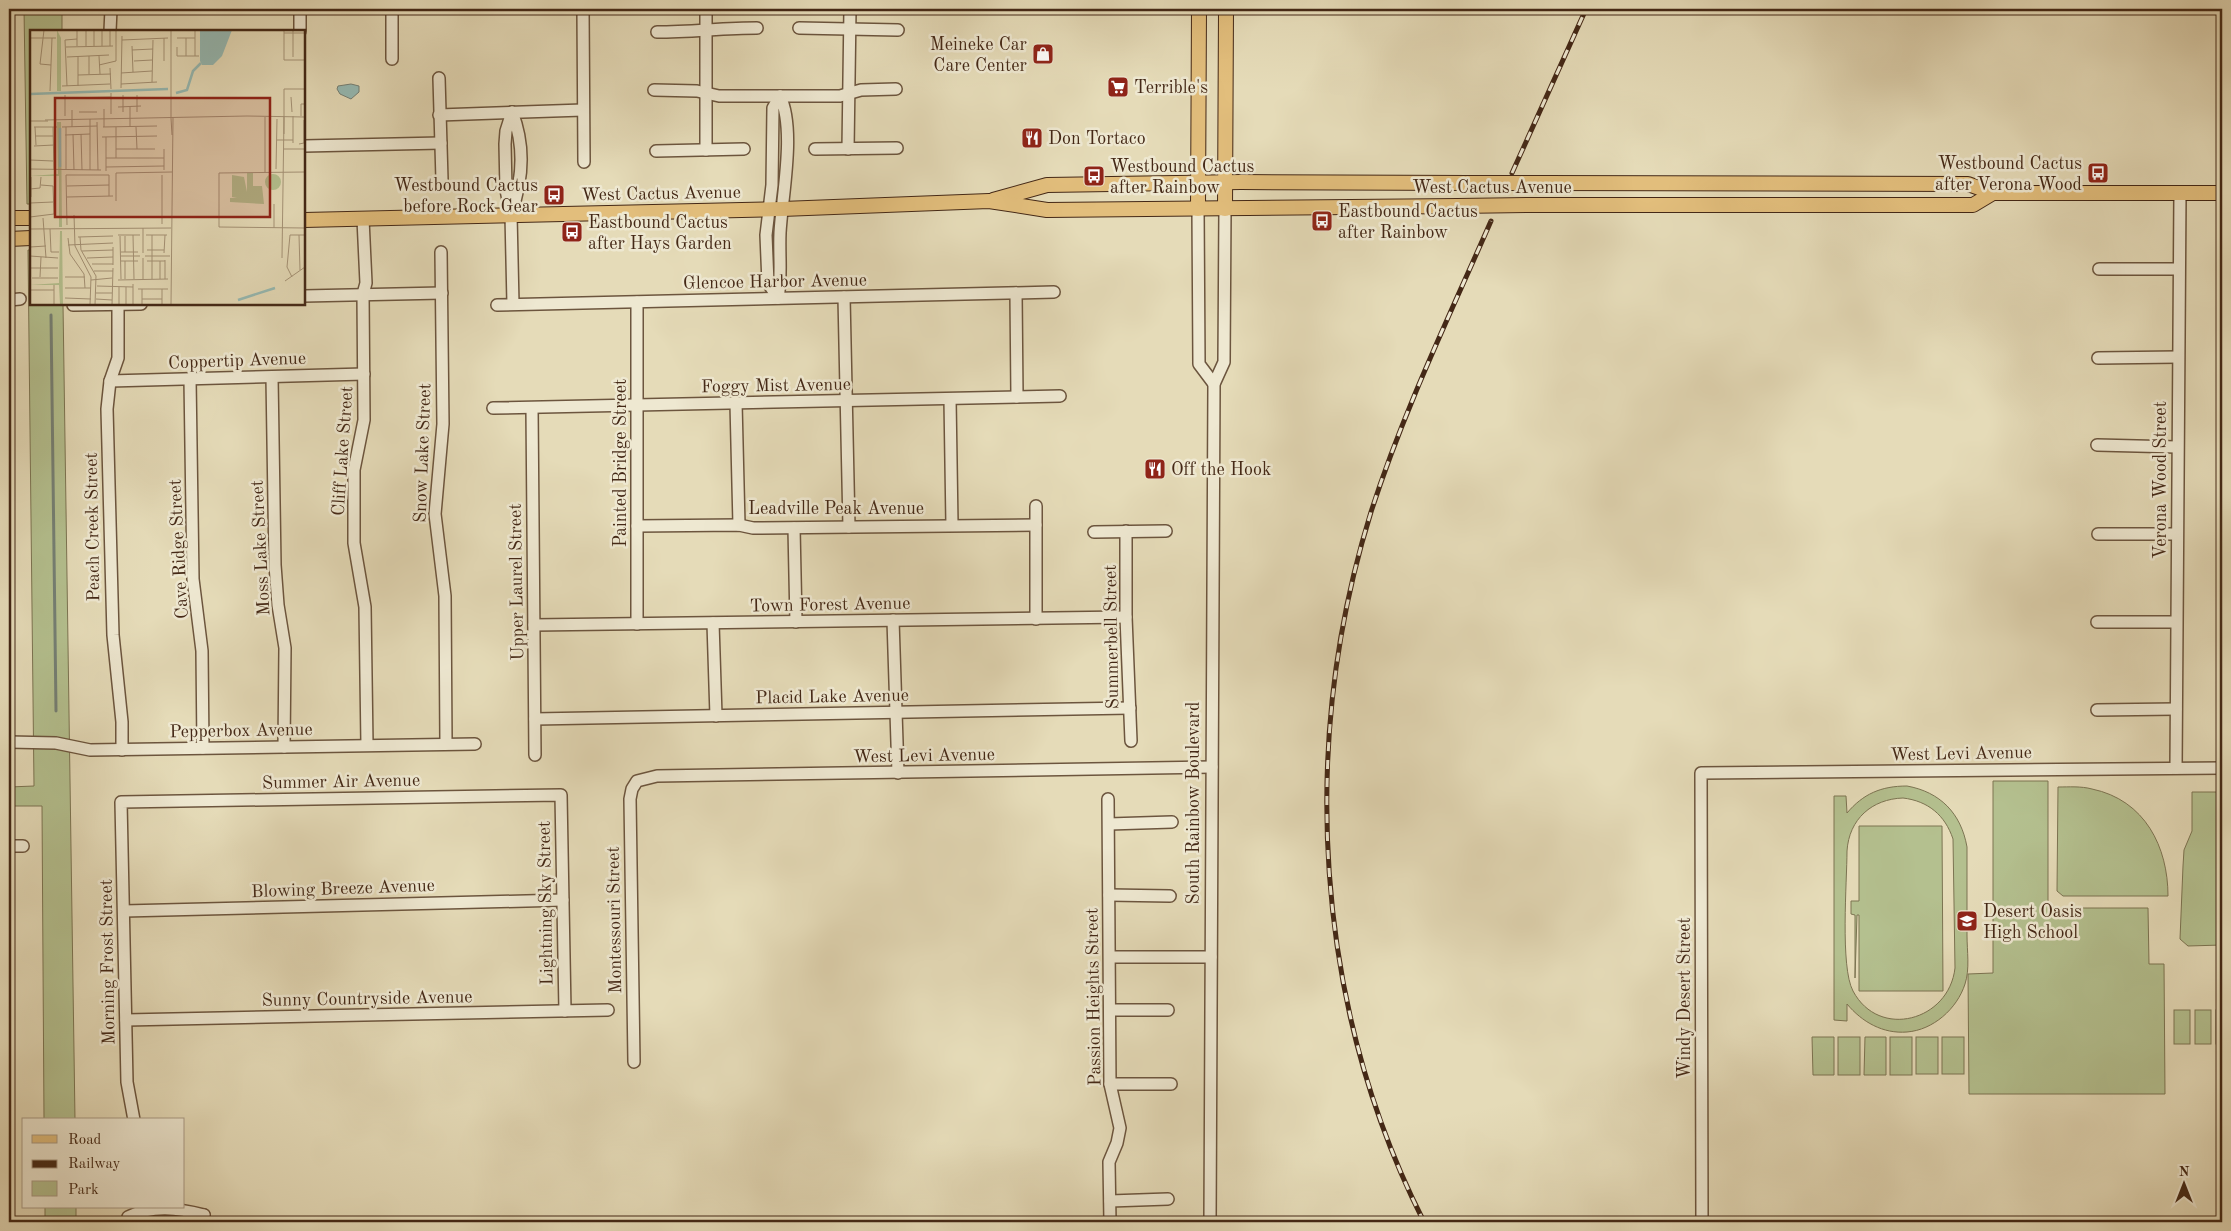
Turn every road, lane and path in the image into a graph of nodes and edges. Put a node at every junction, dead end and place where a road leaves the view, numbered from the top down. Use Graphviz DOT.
graph roads {
  1 [pos="110,9"];
  2 [pos="300,9"];
  3 [pos="392,9"];
  4 [pos="583,9"];
  5 [pos="706,9"];
  6 [pos="850,9"];
  7 [pos="1199,9"];
  8 [pos="1226,9"];
  9 [pos="757,28"];
  10 [pos="798,28"];
  11 [pos="110,30"];
  12 [pos="300,30"];
  13 [pos="706,30"];
  14 [pos="849,30"];
  15 [pos="898,30"];
  16 [pos="657,32"];
  17 [pos="392,59"];
  18 [pos="440,78"];
  19 [pos="896,89"];
  20 [pos="654,90"];
  21 [pos="706,93"];
  22 [pos="849,93"];
  23 [pos="780,96"];
  24 [pos="583,110"];
  25 [pos="512,112"];
  26 [pos="439,115"];
  27 [pos="441,143"];
  28 [pos="305,146"];
  29 [pos="848,148"];
  30 [pos="897,148"];
  31 [pos="815,149"];
  32 [pos="706,150"];
  33 [pos="744,150"];
  34 [pos="656,151"];
  35 [pos="584,162"];
  36 [pos="442,180"];
  37 [pos="1225,182"];
  38 [pos="1198,183"];
  39 [pos="1993,192"];
  40 [pos="2180,193"];
  41 [pos="2222,193"];
  42 [pos="990,201"];
  43 [pos="1198,209"];
  44 [pos="1225,209"];
  45 [pos="776,210"];
  46 [pos="511,215"];
  47 [pos="9,218"];
  48 [pos="30,218"];
  49 [pos="363,219"];
  50 [pos="305,220"];
  51 [pos="30,238"];
  52 [pos="9,239"];
  53 [pos="441,252"];
  54 [pos="2178,269"];
  55 [pos="2099,270"];
  56 [pos="1054,292"];
  57 [pos="442,293"];
  58 [pos="1016,293"];
  59 [pos="363,294"];
  60 [pos="305,296"];
  61 [pos="844,297"];
  62 [pos="778,298"];
  63 [pos="637,302"];
  64 [pos="512,304"];
  65 [pos="73,305"];
  66 [pos="118,305"];
  67 [pos="497,305"];
  68 [pos="2098,358"];
  69 [pos="2178,358"];
  70 [pos="364,374"];
  71 [pos="272,376"];
  72 [pos="190,379"];
  73 [pos="110,381"];
  74 [pos="1214,384"];
  75 [pos="1060,396"];
  76 [pos="1017,397"];
  77 [pos="950,399"];
  78 [pos="847,401"];
  79 [pos="736,403"];
  80 [pos="637,405"];
  81 [pos="493,408"];
  82 [pos="532,408"];
  83 [pos="2097,445"];
  84 [pos="2178,447"];
  85 [pos="1036,506"];
  86 [pos="739,525"];
  87 [pos="952,525"];
  88 [pos="1036,525"];
  89 [pos="637,526"];
  90 [pos="849,527"];
  91 [pos="794,528"];
  92 [pos="1126,531"];
  93 [pos="1166,531"];
  94 [pos="1094,532"];
  95 [pos="2098,534"];
  96 [pos="2177,534"];
  97 [pos="1126,617"];
  98 [pos="1036,619"];
  99 [pos="893,620"];
  100 [pos="796,622"];
  101 [pos="2097,622"];
  102 [pos="2176,622"];
  103 [pos="713,623"];
  104 [pos="637,624"];
  105 [pos="534,625"];
  106 [pos="1130,708"];
  107 [pos="2176,709"];
  108 [pos="2097,710"];
  109 [pos="896,712"];
  110 [pos="716,716"];
  111 [pos="535,719"];
  112 [pos="1131,741"];
  113 [pos="9,742"];
  114 [pos="446,744"];
  115 [pos="476,744"];
  116 [pos="367,745"];
  117 [pos="284,747"];
  118 [pos="203,748"];
  119 [pos="122,750"];
  120 [pos="535,755"];
  121 [pos="1212,767"];
  122 [pos="2176,768"];
  123 [pos="2222,768"];
  124 [pos="898,773"];
  125 [pos="1701,773"];
  126 [pos="638,781"];
  127 [pos="561,795"];
  128 [pos="1108,799"];
  129 [pos="121,802"];
  130 [pos="1172,822"];
  131 [pos="1109,824"];
  132 [pos="9,846"];
  133 [pos="23,846"];
  134 [pos="1109,895"];
  135 [pos="1170,896"];
  136 [pos="563,900"];
  137 [pos="124,911"];
  138 [pos="1110,957"];
  139 [pos="1211,957"];
  140 [pos="608,1010"];
  141 [pos="1110,1010"];
  142 [pos="1168,1010"];
  143 [pos="564,1011"];
  144 [pos="126,1020"];
  145 [pos="634,1062"];
  146 [pos="1110,1084"];
  147 [pos="1171,1084"];
  148 [pos="134,1118"];
  149 [pos="1168,1199"];
  150 [pos="1110,1201"];
  151 [pos="128,1216"];
  152 [pos="204,1219"];
  153 [pos="139,1222"];
  154 [pos="160,1222"];
  155 [pos="1110,1222"];
  156 [pos="1210,1222"];
  157 [pos="1702,1222"];
  1 -- 11 [label="street"];
  2 -- 12 [label="street"];
  3 -- 17 [label="street"];
  4 -- 24 [label="street"];
  5 -- 13 [label="street"];
  6 -- 14 [label="street"];
  7 -- 38 [label="main road"];
  8 -- 37 [label="main road, South Rainbow Boulevard"];
  9 -- 13 [label="street"];
  10 -- 14 [label="street"];
  13 -- 16 [label="street"];
  13 -- 21 [label="street"];
  14 -- 15 [label="street"];
  14 -- 22 [label="street"];
  18 -- 26 [label="street"];
  19 -- 22 [label="street"];
  20 -- 21 [label="street"];
  21 -- 23 [label="street"];
  21 -- 32 [label="street"];
  22 -- 23 [label="street"];
  22 -- 29 [label="street"];
  23 -- 45 [label="street"];
  24 -- 25 [label="street"];
  24 -- 35 [label="street"];
  25 -- 26 [label="street"];
  25 -- 46 [label="street"];
  26 -- 27 [label="street"];
  27 -- 28 [label="street"];
  27 -- 36 [label="street"];
  29 -- 30 [label="street"];
  29 -- 31 [label="street"];
  32 -- 33 [label="street"];
  32 -- 34 [label="street"];
  37 -- 38 [label="main road, West Cactus Avenue"];
  37 -- 39 [label="main road, West Cactus Avenue, bridge"];
  37 -- 44 [label="main road, South Rainbow Boulevard"];
  38 -- 42 [label="main road, West Cactus Avenue"];
  38 -- 43 [label="main road"];
  39 -- 40 [label="main road, West Cactus Avenue"];
  39 -- 44 [label="main road, West Cactus Avenue, bridge"];
  40 -- 41 [label="main road, West Cactus Avenue"];
  40 -- 54 [label="street, Verona Wood Street"];
  42 -- 43 [label="main road, West Cactus Avenue"];
  42 -- 45 [label="main road, West Cactus Avenue"];
  43 -- 44 [label="main road, West Cactus Avenue"];
  43 -- 74 [label="street"];
  44 -- 74 [label="street, South Rainbow Boulevard"];
  45 -- 46 [label="main road, West Cactus Avenue"];
  45 -- 62 [label="street"];
  46 -- 49 [label="main road, West Cactus Avenue"];
  46 -- 64 [label="street"];
  47 -- 48 [label="main road"];
  49 -- 50 [label="main road, West Cactus Avenue"];
  49 -- 59 [label="street, Cliff Lake Street"];
  51 -- 52 [label="main road"];
  53 -- 57 [label="street, Snow Lake Street"];
  54 -- 55 [label="street"];
  54 -- 69 [label="street, Verona Wood Street"];
  56 -- 58 [label="street, Glencoe Harbor Avenue"];
  57 -- 59 [label="street"];
  57 -- 114 [label="street, Snow Lake Street"];
  58 -- 61 [label="street, Glencoe Harbor Avenue"];
  58 -- 76 [label="street"];
  59 -- 60 [label="street"];
  59 -- 70 [label="street, Cliff Lake Street"];
  61 -- 62 [label="street, Glencoe Harbor Avenue"];
  61 -- 78 [label="street"];
  62 -- 63 [label="street, Glencoe Harbor Avenue"];
  63 -- 64 [label="street, Glencoe Harbor Avenue"];
  63 -- 80 [label="street, Painted Bridge Street"];
  64 -- 67 [label="street, Glencoe Harbor Avenue"];
  65 -- 66 [label="street"];
  66 -- 73 [label="street, Peach Creek Street"];
  68 -- 69 [label="street"];
  69 -- 84 [label="street, Verona Wood Street"];
  70 -- 71 [label="street, Coppertip Avenue"];
  70 -- 116 [label="street, Cliff Lake Street"];
  71 -- 72 [label="street, Coppertip Avenue"];
  71 -- 117 [label="street, Moss Lake Street"];
  72 -- 73 [label="street, Coppertip Avenue"];
  72 -- 118 [label="street, Cave Ridge Street"];
  73 -- 119 [label="street, Peach Creek Street"];
  74 -- 121 [label="street, South Rainbow Boulevard"];
  75 -- 76 [label="street, Foggy Mist Avenue"];
  76 -- 77 [label="street, Foggy Mist Avenue"];
  77 -- 78 [label="street, Foggy Mist Avenue"];
  77 -- 87 [label="street"];
  78 -- 79 [label="street, Foggy Mist Avenue"];
  78 -- 90 [label="street"];
  79 -- 80 [label="street, Foggy Mist Avenue"];
  79 -- 86 [label="street"];
  80 -- 82 [label="street, Foggy Mist Avenue"];
  80 -- 89 [label="street, Painted Bridge Street"];
  81 -- 82 [label="street, Foggy Mist Avenue"];
  82 -- 105 [label="street, Upper Laurel Street"];
  83 -- 84 [label="street"];
  84 -- 96 [label="street, Verona Wood Street"];
  85 -- 88 [label="street"];
  86 -- 89 [label="street, Leadville Peak Avenue"];
  86 -- 91 [label="street, Leadville Peak Avenue"];
  87 -- 88 [label="street, Leadville Peak Avenue"];
  87 -- 90 [label="street, Leadville Peak Avenue"];
  88 -- 98 [label="street"];
  89 -- 104 [label="street, Painted Bridge Street"];
  90 -- 91 [label="street, Leadville Peak Avenue"];
  91 -- 100 [label="street"];
  92 -- 93 [label="street"];
  92 -- 94 [label="street"];
  92 -- 97 [label="street, Summerbell Street"];
  95 -- 96 [label="street"];
  96 -- 102 [label="street, Verona Wood Street"];
  97 -- 98 [label="street, Town Forest Avenue"];
  97 -- 106 [label="street, Summerbell Street"];
  98 -- 99 [label="street, Town Forest Avenue"];
  99 -- 100 [label="street, Town Forest Avenue"];
  99 -- 109 [label="street"];
  100 -- 103 [label="street, Town Forest Avenue"];
  101 -- 102 [label="street"];
  102 -- 107 [label="street, Verona Wood Street"];
  103 -- 104 [label="street, Town Forest Avenue"];
  103 -- 110 [label="street"];
  104 -- 105 [label="street, Town Forest Avenue"];
  105 -- 111 [label="street, Upper Laurel Street"];
  106 -- 109 [label="street, Placid Lake Avenue"];
  106 -- 112 [label="street, Summerbell Street"];
  107 -- 108 [label="street"];
  107 -- 122 [label="street, Verona Wood Street"];
  109 -- 110 [label="street, Placid Lake Avenue"];
  109 -- 124 [label="street"];
  110 -- 111 [label="street, Placid Lake Avenue"];
  111 -- 120 [label="street, Upper Laurel Street"];
  113 -- 119 [label="street, Pepperbox Avenue"];
  114 -- 115 [label="street, Pepperbox Avenue"];
  114 -- 116 [label="street, Pepperbox Avenue"];
  116 -- 117 [label="street, Pepperbox Avenue"];
  117 -- 118 [label="street, Pepperbox Avenue"];
  118 -- 119 [label="street, Pepperbox Avenue"];
  121 -- 124 [label="street, West Levi Avenue"];
  121 -- 139 [label="street, South Rainbow Boulevard"];
  122 -- 123 [label="street, West Levi Avenue"];
  122 -- 125 [label="street, West Levi Avenue"];
  124 -- 126 [label="street, West Levi Avenue"];
  125 -- 157 [label="street, Windy Desert Street"];
  126 -- 145 [label="street, Montessouri Street"];
  127 -- 129 [label="street, Summer Air Avenue"];
  127 -- 136 [label="street, Lightning Sky Street"];
  128 -- 131 [label="street, Passion Heights Street"];
  129 -- 137 [label="street, Morning Frost Street"];
  130 -- 131 [label="street"];
  131 -- 134 [label="street, Passion Heights Street"];
  132 -- 133 [label="street"];
  134 -- 135 [label="street"];
  134 -- 138 [label="street, Passion Heights Street"];
  136 -- 137 [label="street, Blowing Breeze Avenue"];
  136 -- 143 [label="street, Lightning Sky Street"];
  137 -- 144 [label="street, Morning Frost Street"];
  138 -- 139 [label="street"];
  138 -- 141 [label="street, Passion Heights Street"];
  139 -- 156 [label="street, South Rainbow Boulevard"];
  140 -- 143 [label="street, Sunny Countryside Avenue"];
  141 -- 142 [label="street"];
  141 -- 146 [label="street, Passion Heights Street"];
  143 -- 144 [label="street, Sunny Countryside Avenue"];
  144 -- 148 [label="street, Morning Frost Street"];
  146 -- 147 [label="street"];
  146 -- 150 [label="street, Passion Heights Street"];
  149 -- 150 [label="street"];
  150 -- 155 [label="street, Passion Heights Street"];
  151 -- 152 [label="street"];
  151 -- 153 [label="street"];
  152 -- 154 [label="street"];
}
